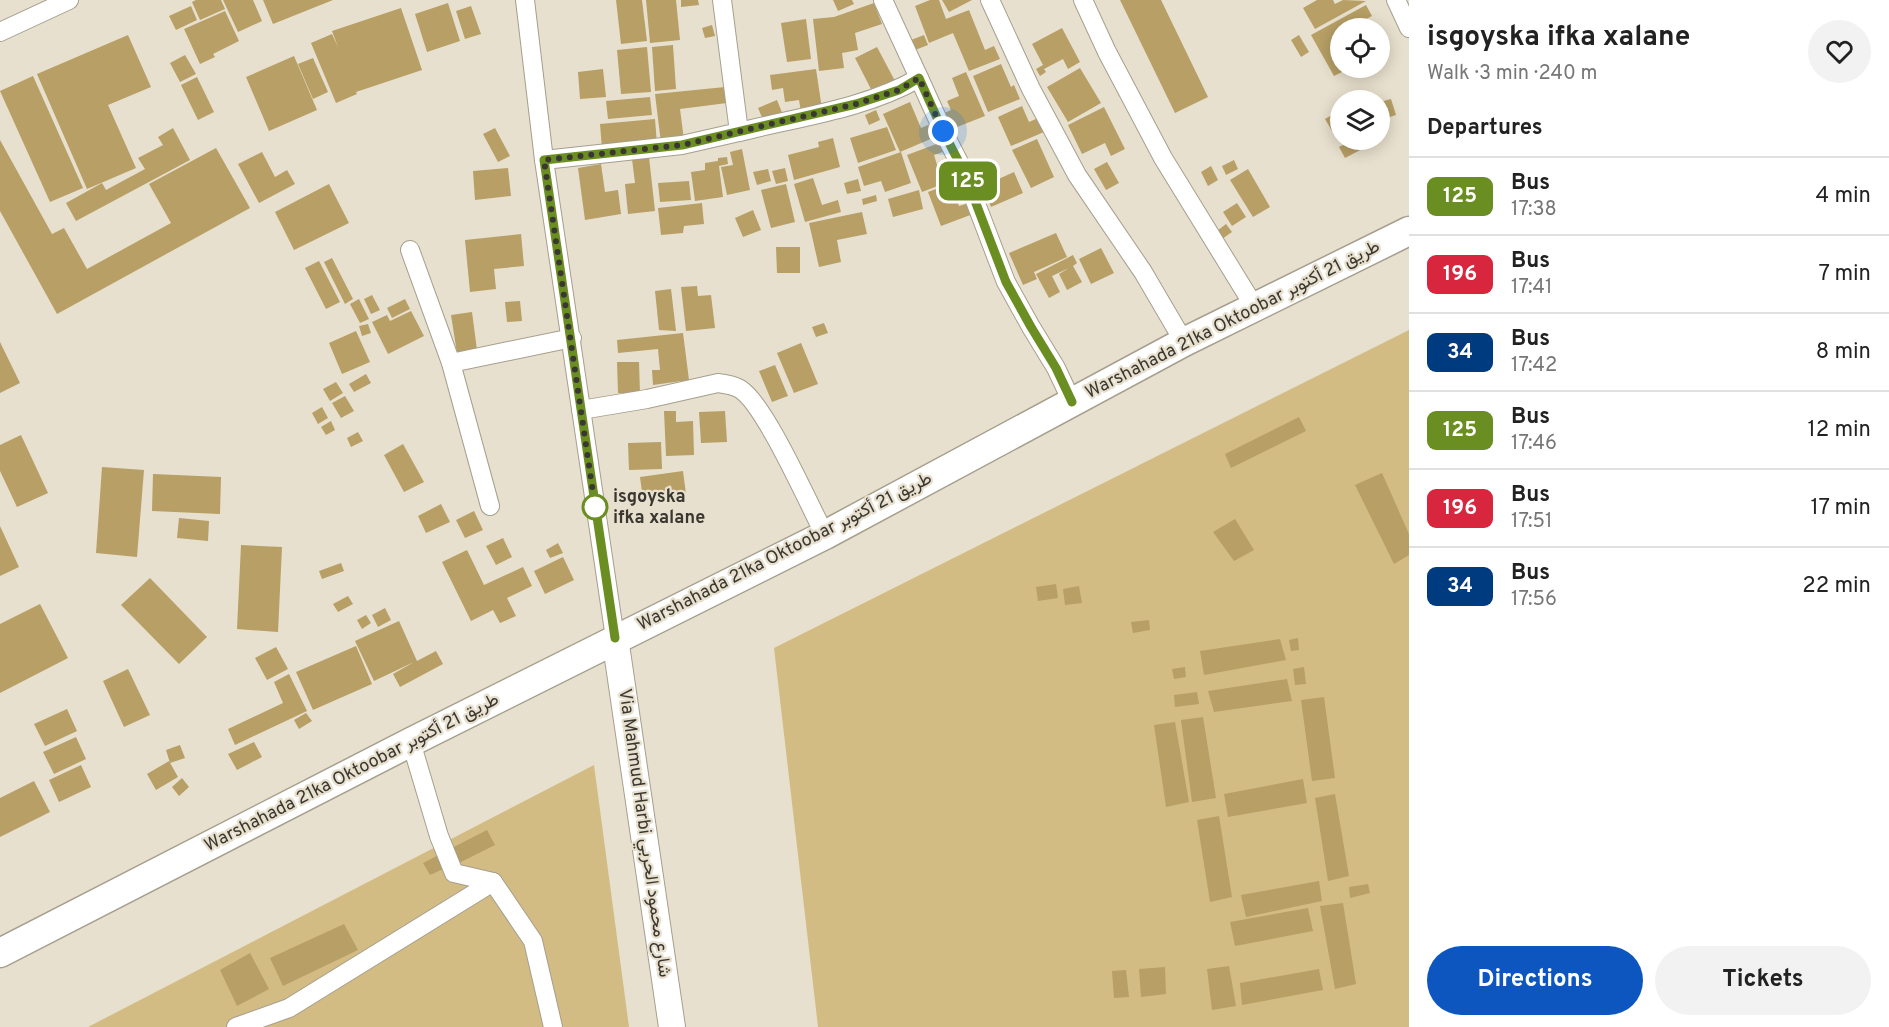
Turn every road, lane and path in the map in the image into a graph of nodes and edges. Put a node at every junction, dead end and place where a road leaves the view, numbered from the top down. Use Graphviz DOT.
graph roads {
  1 [pos="69,0"];
  2 [pos="525,0"];
  3 [pos="722,0"];
  4 [pos="883,0"];
  5 [pos="990,0"];
  6 [pos="1083,0"];
  7 [pos="1396,0"];
  8 [pos="1409,28"];
  9 [pos="0,32"];
  10 [pos="919,78"];
  11 [pos="739,132"];
  12 [pos="544,160"];
  13 [pos="1409,231"];
  14 [pos="410,250"];
  15 [pos="1254,306"];
  16 [pos="572,338"];
  17 [pos="1184,342"];
  18 [pos="451,363"];
  19 [pos="1072,402"];
  20 [pos="580,410"];
  21 [pos="490,506"];
  22 [pos="825,535"];
  23 [pos="615,638"];
  24 [pos="411,742"];
  25 [pos="493,882"];
  26 [pos="0,953"];
  27 [pos="289,1008"];
  28 [pos="236,1027"];
  29 [pos="285,1027"];
  30 [pos="553,1027"];
  31 [pos="672,1027"];
  1 -- 9 [label="street"];
  2 -- 12 [label="street"];
  3 -- 11 [label="street"];
  4 -- 10 [label="street"];
  5 -- 17 [label="street"];
  6 -- 15 [label="street"];
  7 -- 8 [label="street"];
  10 -- 11 [label="street"];
  10 -- 19 [label="street"];
  11 -- 12 [label="street"];
  12 -- 16 [label="street"];
  13 -- 15 [label="main road, Warshahada 21ka Oktoobar طريق 21 أكتوبر"];
  14 -- 18 [label="street"];
  15 -- 17 [label="main road, Warshahada 21ka Oktoobar طريق 21 أكتوبر"];
  16 -- 18 [label="street"];
  16 -- 20 [label="street"];
  17 -- 19 [label="main road, Warshahada 21ka Oktoobar طريق 21 أكتوبر"];
  18 -- 21 [label="street"];
  19 -- 22 [label="main road, Warshahada 21ka Oktoobar طريق 21 أكتوبر"];
  20 -- 22 [label="street"];
  20 -- 23 [label="street"];
  22 -- 23 [label="main road, Warshahada 21ka Oktoobar طريق 21 أكتوبر"];
  23 -- 24 [label="main road, Warshahada 21ka Oktoobar طريق 21 أكتوبر"];
  23 -- 31 [label="street, Via Mahmud Harbi شارع محمود الحربي"];
  24 -- 25 [label="street"];
  24 -- 26 [label="main road, Warshahada 21ka Oktoobar طريق 21 أكتوبر"];
  25 -- 27 [label="street"];
  25 -- 30 [label="street"];
  27 -- 28 [label="street"];
  27 -- 29 [label="street"];
}
